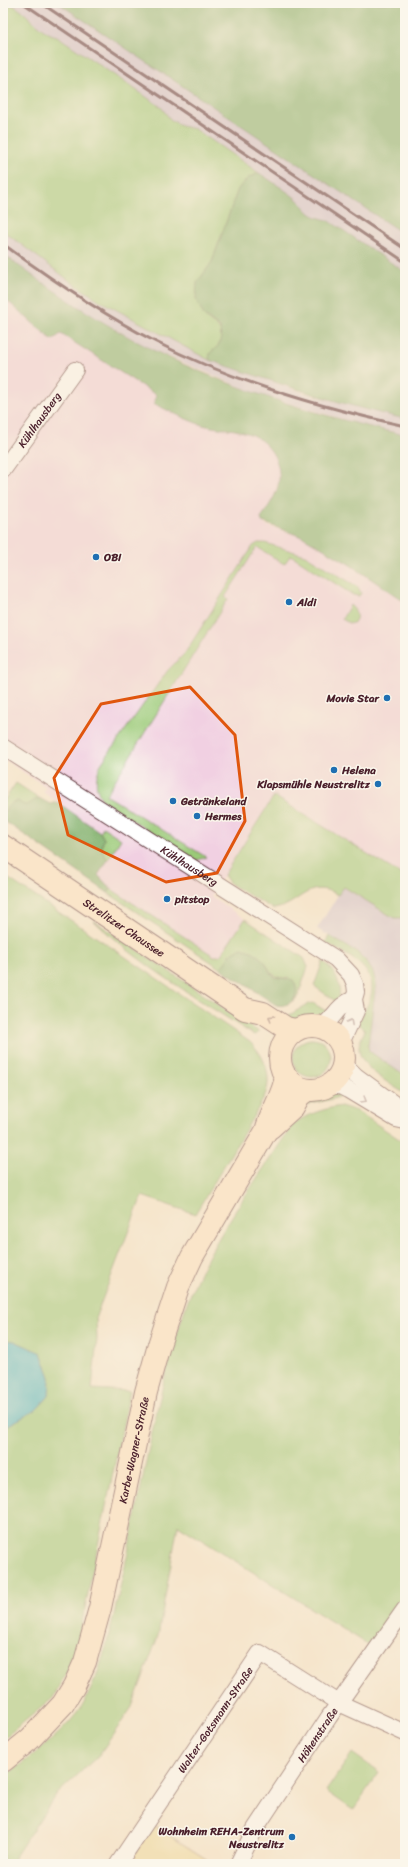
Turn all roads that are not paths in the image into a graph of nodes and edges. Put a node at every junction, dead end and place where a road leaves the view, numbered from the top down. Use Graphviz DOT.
graph roads {
  1 [pos="75,370"];
  2 [pos="3,470"];
  3 [pos="3,747"];
  4 [pos="3,846"];
  5 [pos="354,999"];
  6 [pos="245,1009"];
  7 [pos="321,1027"];
  8 [pos="295,1030"];
  9 [pos="281,1049"];
  10 [pos="342,1054"];
  11 [pos="286,1077"];
  12 [pos="329,1086"];
  13 [pos="307,1090"];
  14 [pos="405,1112"];
  15 [pos="405,1121"];
  16 [pos="266,1131"];
  17 [pos="405,1609"];
  18 [pos="339,1704"];
  19 [pos="405,1733"];
  20 [pos="3,1761"];
  21 [pos="118,1864"];
  22 [pos="238,1864"];
  1 -- 2 [label="street, Kühlhausberg"];
  3 -- 5 [label="street, Kühlhausberg"];
  4 -- 6 [label="street, Strelitzer Chaussee"];
  5 -- 7 [label="street"];
  10 -- 5 [label="street, Kühlhausberg, one-way"];
  8 -- 6 [label="street, Strelitzer Chaussee, one-way"];
  6 -- 9 [label="street, Strelitzer Chaussee"];
  7 -- 8 [label="street"];
  7 -- 10 [label="street"];
  8 -- 9 [label="street"];
  9 -- 11 [label="street"];
  10 -- 12 [label="street"];
  10 -- 14 [label="street"];
  11 -- 13 [label="street"];
  11 -- 16 [label="street, Karbe-Wagner-Straße"];
  12 -- 13 [label="street"];
  12 -- 15 [label="street, one-way"];
  13 -- 16 [label="street, Karbe-Wagner-Straße"];
  16 -- 20 [label="street, Karbe-Wagner-Straße"];
  17 -- 18 [label="street, Höhenstraße"];
  18 -- 19 [label="street"];
  18 -- 21 [label="street, Walter-Gotsmann-Straße"];
  18 -- 22 [label="street, Höhenstraße"];
}
